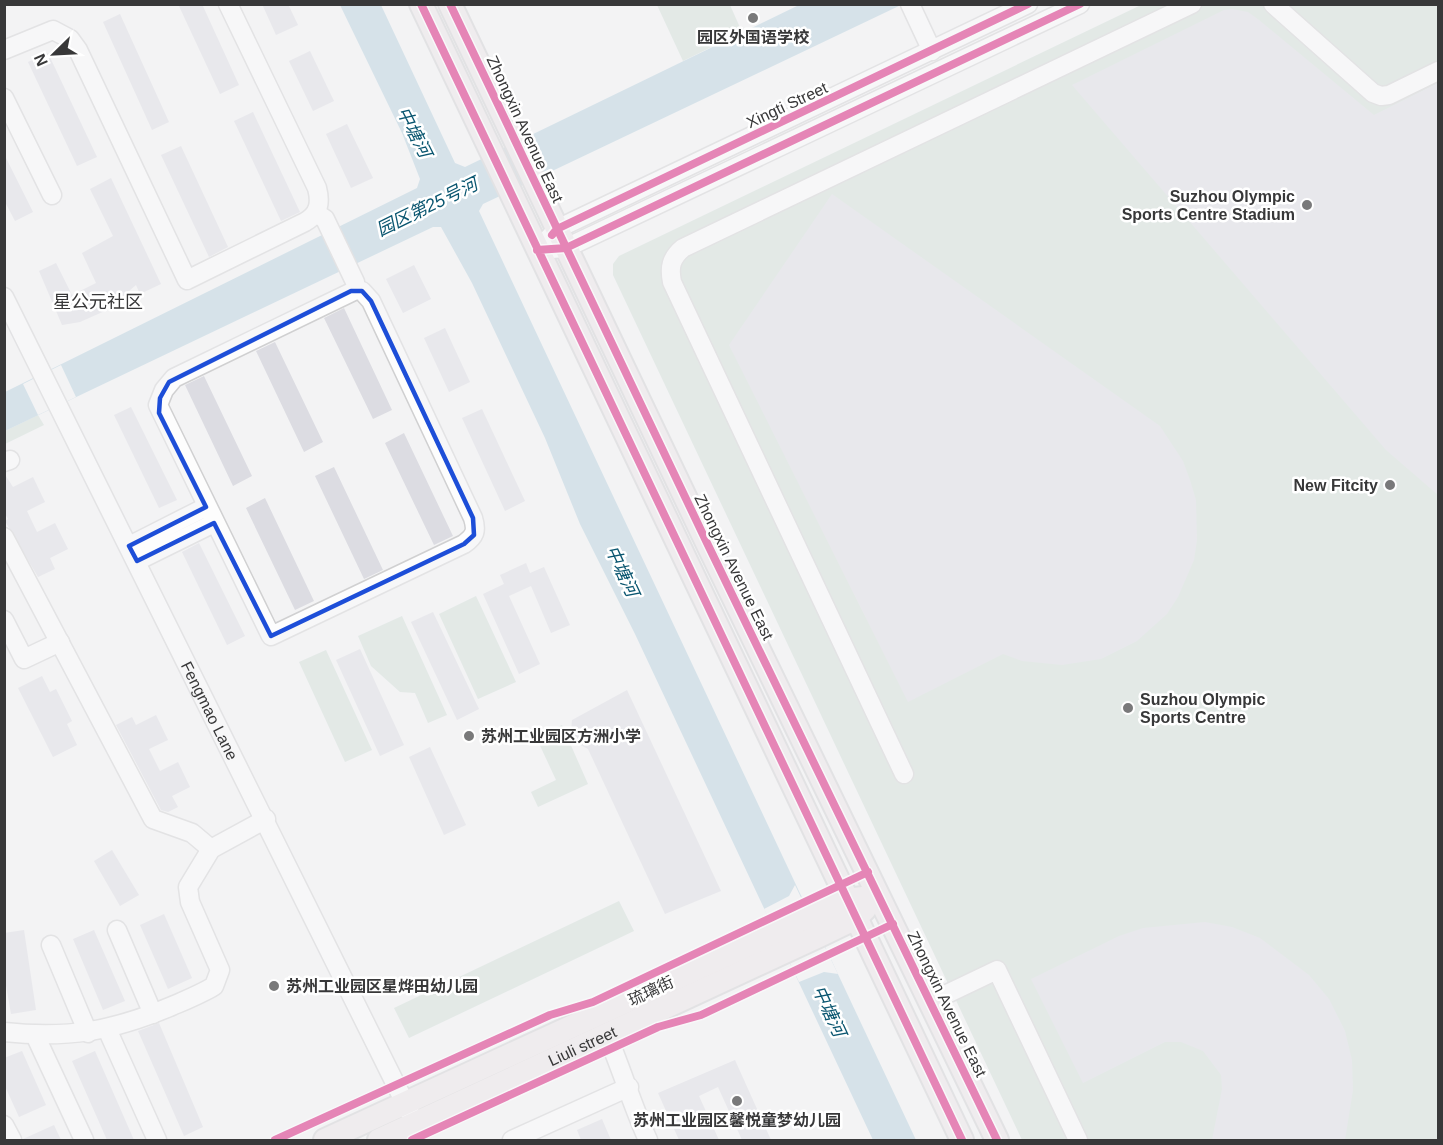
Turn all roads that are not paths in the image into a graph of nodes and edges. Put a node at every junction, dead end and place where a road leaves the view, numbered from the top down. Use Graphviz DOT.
graph roads {
  1 [pos="228,4"];
  2 [pos="421,4"];
  3 [pos="450,4"];
  4 [pos="1028,4"];
  5 [pos="1080,4"];
  6 [pos="1192,4"];
  7 [pos="1273,4"];
  8 [pos="910,5"];
  9 [pos="4,50"];
  10 [pos="932,51"];
  11 [pos="1438,72"];
  12 [pos="4,98"];
  13 [pos="52,195"];
  14 [pos="316,213"];
  15 [pos="562,238"];
  16 [pos="537,250"];
  17 [pos="356,290"];
  18 [pos="4,297"];
  19 [pos="210,515"];
  20 [pos="4,537"];
  21 [pos="133,554"];
  22 [pos="4,620"];
  23 [pos="60,642"];
  24 [pos="904,774"];
  25 [pos="263,814"];
  26 [pos="206,849"];
  27 [pos="879,896"];
  28 [pos="852,909"];
  29 [pos="117,930"];
  30 [pos="780,943"];
  31 [pos="51,945"];
  32 [pos="930,1002"];
  33 [pos="153,1014"];
  34 [pos="107,1029"];
  35 [pos="4,1032"];
  36 [pos="88,1033"];
  37 [pos="35,1035"];
  38 [pos="601,1037"];
  39 [pos="625,1093"];
  40 [pos="410,1114"];
  41 [pos="4,1125"];
  42 [pos="12,1140"];
  43 [pos="84,1140"];
  44 [pos="157,1140"];
  45 [pos="324,1140"];
  46 [pos="379,1140"];
  47 [pos="512,1140"];
  48 [pos="648,1140"];
  49 [pos="962,1140"];
  50 [pos="997,1140"];
  51 [pos="1078,1140"];
  1 -- 14 [label="street"];
  2 -- 16 [label="main road"];
  3 -- 15 [label="main road, Zhongxin Avenue East"];
  4 -- 10 [label="street, Xingti Street"];
  5 -- 15 [label="street, Xingti Street"];
  6 -- 24 [label="street"];
  7 -- 11 [label="street"];
  8 -- 10 [label="street"];
  9 -- 14 [label="street"];
  10 -- 15 [label="street, Xingti Street"];
  12 -- 13 [label="street"];
  14 -- 17 [label="street"];
  15 -- 16 [label="street, Xingti Street"];
  15 -- 27 [label="main road, Zhongxin Avenue East"];
  16 -- 28 [label="main road"];
  17 -- 19 [label="street"];
  17 -- 19 [label="street"];
  18 -- 21 [label="street, Fengmao Lane"];
  19 -- 21 [label="street"];
  20 -- 23 [label="street"];
  21 -- 25 [label="street, Fengmao Lane"];
  22 -- 23 [label="street"];
  23 -- 26 [label="street"];
  25 -- 26 [label="street"];
  25 -- 40 [label="street, Fengmao Lane"];
  26 -- 33 [label="street"];
  27 -- 28 [label="main road, 琉璃街"];
  27 -- 32 [label="main road, Zhongxin Avenue East"];
  28 -- 30 [label="main road, 琉璃街"];
  28 -- 49 [label="main road"];
  29 -- 33 [label="street"];
  30 -- 38 [label="main road, Liuli street"];
  30 -- 40 [label="main road, 琉璃街"];
  31 -- 36 [label="street"];
  32 -- 50 [label="main road, Zhongxin Avenue East"];
  32 -- 51 [label="street"];
  33 -- 34 [label="street"];
  34 -- 36 [label="street"];
  34 -- 44 [label="street"];
  35 -- 37 [label="street"];
  36 -- 37 [label="street"];
  37 -- 43 [label="street"];
  38 -- 39 [label="street"];
  38 -- 40 [label="main road, Liuli street"];
  39 -- 47 [label="street"];
  39 -- 48 [label="street"];
  40 -- 45 [label="main road, 琉璃街"];
  40 -- 46 [label="main road, Liuli street"];
  41 -- 42 [label="street"];
}
